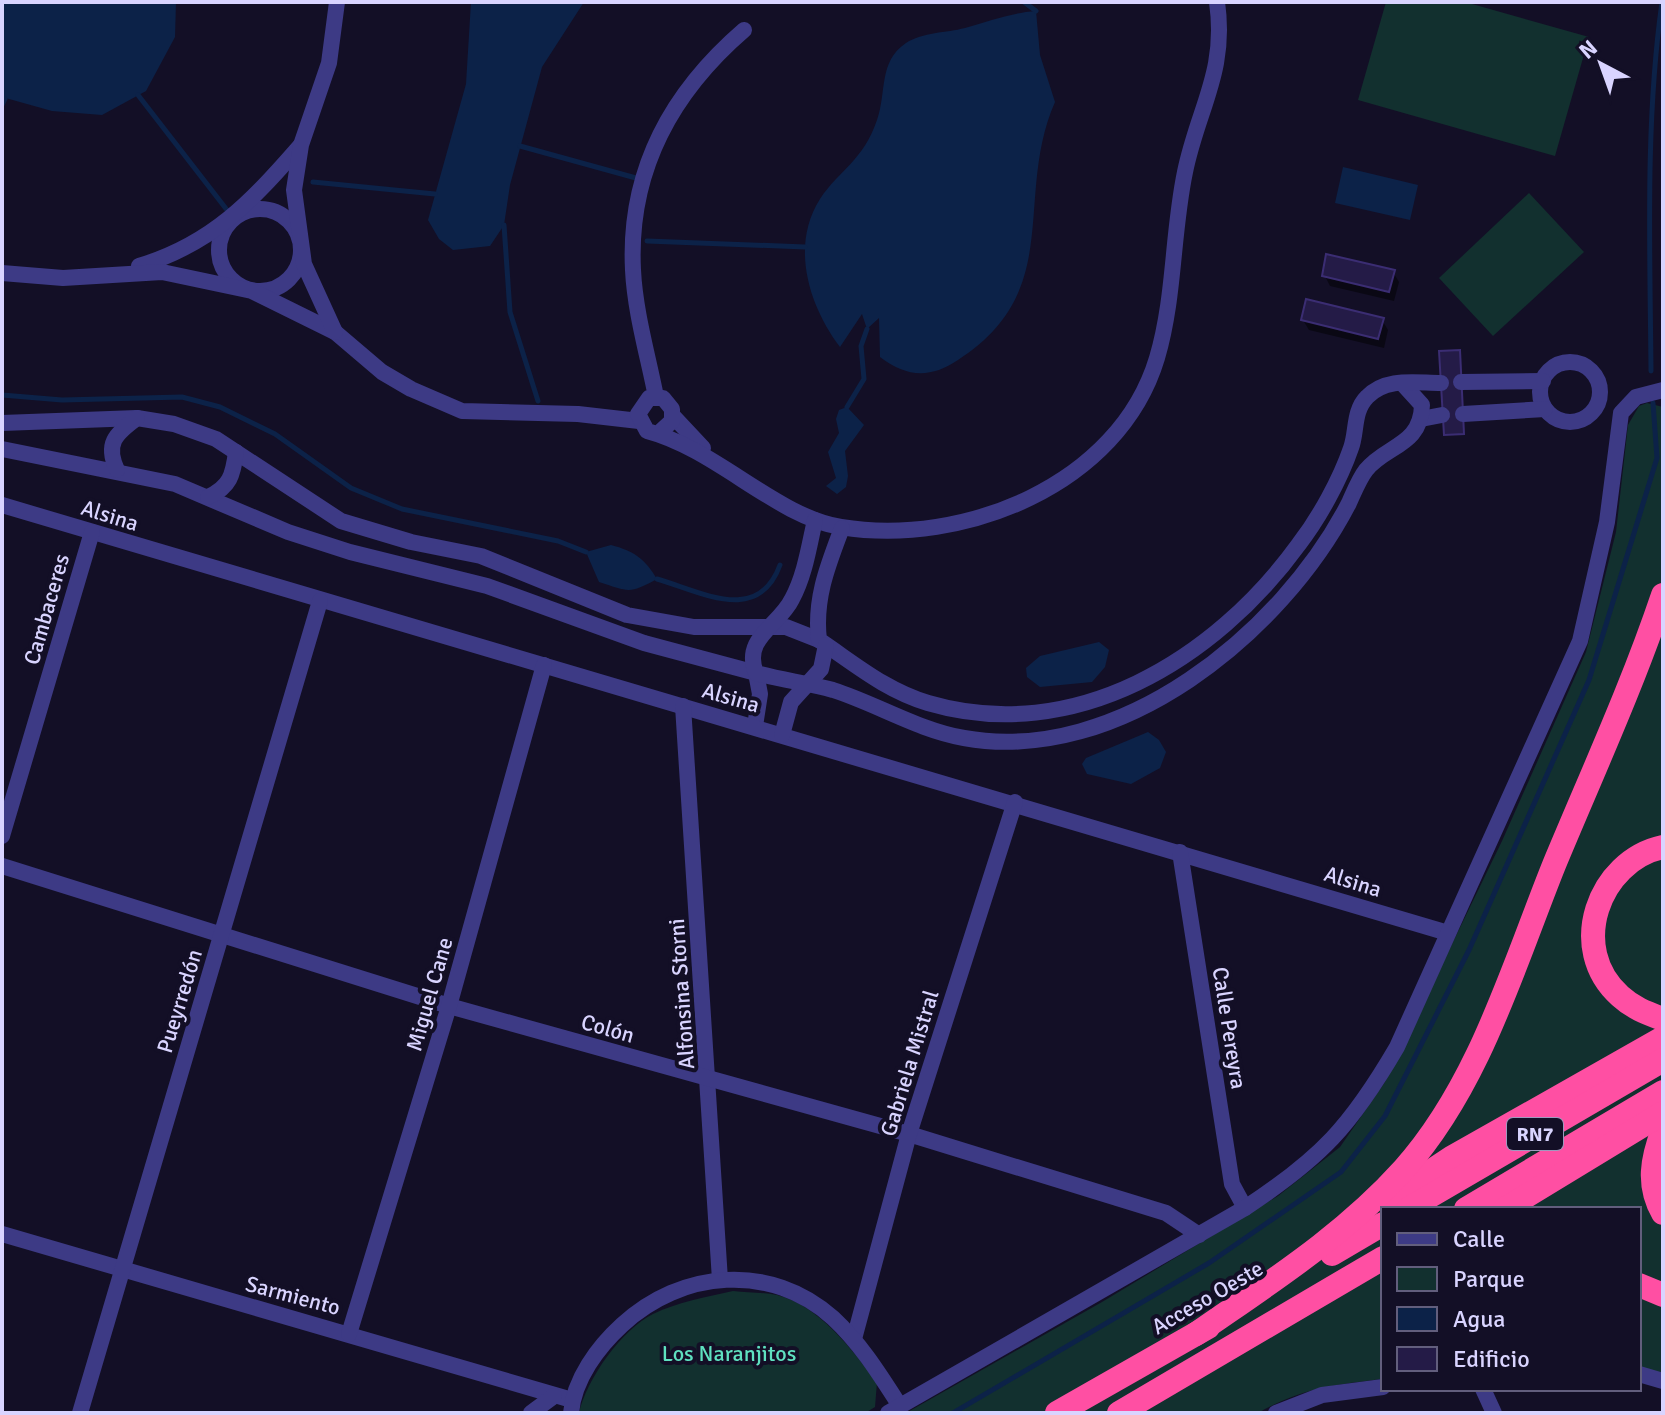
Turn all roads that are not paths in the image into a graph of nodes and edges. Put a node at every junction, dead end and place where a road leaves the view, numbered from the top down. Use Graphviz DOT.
graph roads {
  1 [pos="337,2"];
  2 [pos="1217,2"];
  3 [pos="744,30"];
  4 [pos="301,145"];
  5 [pos="233,218"];
  6 [pos="300,240"];
  7 [pos="2,273"];
  8 [pos="114,274"];
  9 [pos="252,291"];
  10 [pos="335,332"];
  11 [pos="1543,381"];
  12 [pos="1402,383"];
  13 [pos="1441,383"];
  14 [pos="1663,390"];
  15 [pos="1600,396"];
  16 [pos="656,397"];
  17 [pos="1628,404"];
  18 [pos="1545,409"];
  19 [pos="1442,415"];
  20 [pos="673,416"];
  21 [pos="137,418"];
  22 [pos="1421,419"];
  23 [pos="639,421"];
  24 [pos="2,423"];
  25 [pos="660,432"];
  26 [pos="2,449"];
  27 [pos="236,452"];
  28 [pos="712,458"];
  29 [pos="117,470"];
  30 [pos="1341,472"];
  31 [pos="1360,480"];
  32 [pos="208,497"];
  33 [pos="2,505"];
  34 [pos="815,520"];
  35 [pos="842,528"];
  36 [pos="92,532"];
  37 [pos="1663,595"];
  38 [pos="320,601"];
  39 [pos="768,627"];
  40 [pos="822,642"];
  41 [pos="544,665"];
  42 [pos="756,673"];
  43 [pos="803,685"];
  44 [pos="683,706"];
  45 [pos="755,726"];
  46 [pos="782,735"];
  47 [pos="1015,802"];
  48 [pos="2,836"];
  49 [pos="1663,847"];
  50 [pos="1180,852"];
  51 [pos="2,866"];
  52 [pos="1448,933"];
  53 [pos="222,934"];
  54 [pos="449,1006"];
  55 [pos="1663,1019"];
  56 [pos="1663,1038"];
  57 [pos="1663,1060"];
  58 [pos="708,1080"];
  59 [pos="1663,1092"];
  60 [pos="1663,1113"];
  61 [pos="1663,1130"];
  62 [pos="909,1134"];
  63 [pos="1411,1207"];
  64 [pos="1469,1207"];
  65 [pos="1508,1207"];
  66 [pos="1245,1208"];
  67 [pos="1663,1213"];
  68 [pos="1381,1225"];
  69 [pos="1343,1230"];
  70 [pos="2,1234"];
  71 [pos="1199,1235"];
  72 [pos="1381,1259"];
  73 [pos="1381,1269"];
  74 [pos="121,1271"];
  75 [pos="720,1280"];
  76 [pos="1641,1286"];
  77 [pos="1663,1295"];
  78 [pos="1297,1310"];
  79 [pos="349,1334"];
  80 [pos="1196,1334"];
  81 [pos="854,1339"];
  82 [pos="1641,1375"];
  83 [pos="1663,1381"];
  84 [pos="1381,1387"];
  85 [pos="1484,1391"];
  86 [pos="554,1396"];
  87 [pos="572,1406"];
  88 [pos="894,1410"];
  89 [pos="1279,1412"];
  90 [pos="80,1413"];
  91 [pos="531,1413"];
  92 [pos="1057,1413"];
  93 [pos="1119,1413"];
  94 [pos="1494,1413"];
  1 -- 4 [label="street"];
  2 -- 35 [label="street"];
  3 -- 16 [label="street"];
  4 -- 5 [label="street"];
  4 -- 6 [label="street"];
  5 -- 6 [label="street"];
  5 -- 8 [label="street"];
  5 -- 9 [label="street"];
  6 -- 9 [label="street"];
  6 -- 10 [label="street"];
  7 -- 8 [label="street"];
  8 -- 9 [label="street"];
  9 -- 10 [label="street"];
  10 -- 23 [label="street"];
  11 -- 15 [label="street"];
  11 -- 18 [label="street"];
  11 -- 18 [label="street"];
  12 -- 13 [label="street"];
  12 -- 22 [label="street"];
  12 -- 30 [label="street"];
  14 -- 17 [label="street"];
  15 -- 17 [label="street"];
  15 -- 18 [label="street"];
  16 -- 20 [label="street"];
  16 -- 23 [label="street"];
  17 -- 52 [label="street"];
  19 -- 22 [label="street"];
  20 -- 25 [label="street"];
  20 -- 28 [label="street"];
  21 -- 24 [label="street"];
  21 -- 27 [label="street"];
  21 -- 29 [label="street"];
  22 -- 31 [label="street"];
  23 -- 25 [label="street"];
  25 -- 28 [label="street"];
  26 -- 29 [label="street"];
  27 -- 32 [label="street"];
  27 -- 39 [label="street"];
  28 -- 34 [label="street"];
  29 -- 32 [label="street"];
  30 -- 31 [label="street"];
  30 -- 40 [label="street"];
  31 -- 43 [label="street"];
  32 -- 42 [label="street"];
  33 -- 36 [label="street, Alsina"];
  34 -- 35 [label="street"];
  34 -- 39 [label="street"];
  35 -- 40 [label="street"];
  36 -- 38 [label="street, Alsina"];
  36 -- 48 [label="street, Cambaceres"];
  37 -- 69 [label="highway"];
  38 -- 41 [label="street, Alsina"];
  38 -- 53 [label="street, Pueyrredón"];
  39 -- 40 [label="street"];
  39 -- 42 [label="street"];
  40 -- 43 [label="street"];
  41 -- 44 [label="street, Alsina"];
  41 -- 54 [label="street, Miguel Cane"];
  42 -- 43 [label="street"];
  42 -- 45 [label="street"];
  43 -- 46 [label="street"];
  44 -- 45 [label="street, Alsina"];
  44 -- 58 [label="street, Alfonsina Storni"];
  45 -- 46 [label="street, Alsina"];
  46 -- 47 [label="street, Alsina"];
  47 -- 50 [label="street, Alsina"];
  47 -- 62 [label="street, Gabriela Mistral"];
  49 -- 55 [label="highway"];
  50 -- 52 [label="street, Alsina"];
  50 -- 66 [label="street, Calle Pereyra"];
  51 -- 53 [label="street, Colón"];
  52 -- 66 [label="street"];
  53 -- 54 [label="street, Colón"];
  53 -- 74 [label="street, Pueyrredón"];
  54 -- 58 [label="street, Colón"];
  54 -- 79 [label="street, Miguel Cane"];
  56 -- 69 [label="highway"];
  57 -- 63 [label="highway, RN7"];
  58 -- 62 [label="street, Colón"];
  58 -- 75 [label="street, Alfonsina Storni"];
  59 -- 64 [label="highway, RN7"];
  60 -- 65 [label="highway"];
  61 -- 67 [label="highway"];
  62 -- 71 [label="street, Colón"];
  62 -- 81 [label="street, Gabriela Mistral"];
  66 -- 71 [label="street"];
  68 -- 80 [label="highway, Acceso Oeste"];
  69 -- 80 [label="highway"];
  70 -- 74 [label="street, Sarmiento"];
  71 -- 88 [label="street"];
  72 -- 78 [label="highway"];
  73 -- 78 [label="highway"];
  74 -- 79 [label="street, Sarmiento"];
  74 -- 90 [label="street, Pueyrredón"];
  75 -- 81 [label="street"];
  75 -- 87 [label="street"];
  76 -- 77 [label="highway"];
  78 -- 93 [label="highway"];
  79 -- 86 [label="street, Sarmiento"];
  80 -- 92 [label="highway, Acceso Oeste"];
  81 -- 88 [label="street"];
  82 -- 83 [label="street"];
  84 -- 89 [label="street"];
  85 -- 94 [label="street"];
  86 -- 87 [label="street, Sarmiento"];
  86 -- 91 [label="street"];
}
